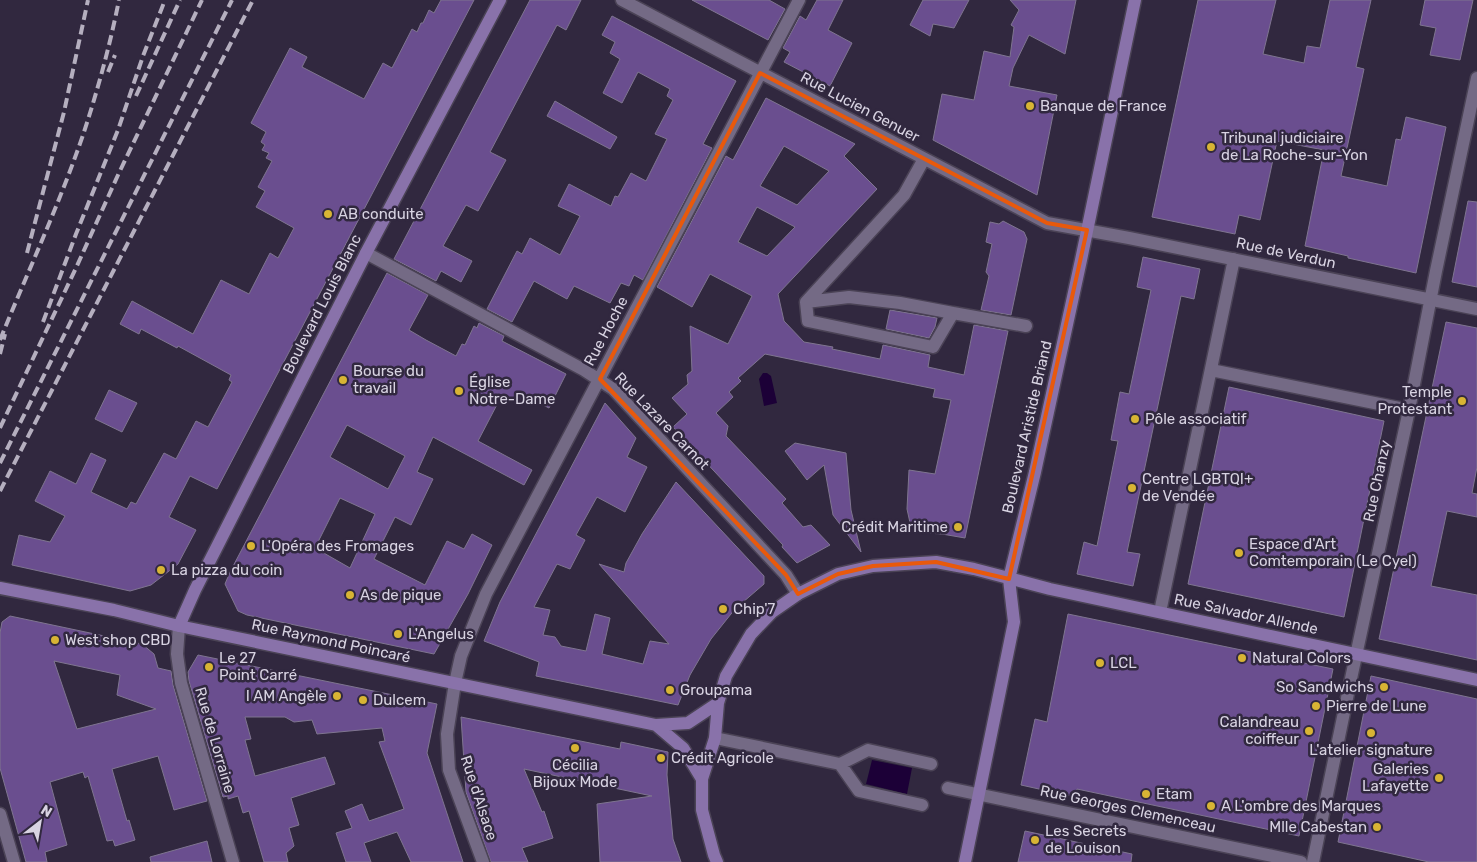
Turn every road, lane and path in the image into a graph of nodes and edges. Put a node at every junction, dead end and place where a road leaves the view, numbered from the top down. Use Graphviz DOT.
graph roads {
  1 [pos="500,0"];
  2 [pos="622,0"];
  3 [pos="799,0"];
  4 [pos="1134,0"];
  5 [pos="760,73"];
  6 [pos="1477,78"];
  7 [pos="924,159"];
  8 [pos="1087,230"];
  9 [pos="366,253"];
  10 [pos="1234,259"];
  11 [pos="1431,300"];
  12 [pos="806,302"];
  13 [pos="1477,309"];
  14 [pos="953,314"];
  15 [pos="1026,326"];
  16 [pos="1211,370"];
  17 [pos="600,379"];
  18 [pos="1409,410"];
  19 [pos="1009,579"];
  20 [pos="0,588"];
  21 [pos="798,594"];
  22 [pos="1160,612"];
  23 [pos="179,626"];
  24 [pos="1356,653"];
  25 [pos="1477,680"];
  26 [pos="455,683"];
  27 [pos="718,703"];
  28 [pos="656,725"];
  29 [pos="715,738"];
  30 [pos="840,764"];
  31 [pos="931,764"];
  32 [pos="702,779"];
  33 [pos="948,788"];
  34 [pos="980,795"];
  35 [pos="922,805"];
  36 [pos="0,814"];
  37 [pos="14,862"];
  38 [pos="233,862"];
  39 [pos="483,862"];
  40 [pos="717,862"];
  41 [pos="966,862"];
  42 [pos="1301,862"];
  43 [pos="1313,862"];
  1 -- 9 [label="main road, Boulevard Louis Blanc"];
  2 -- 5 [label="street, Rue Lucien Genuer"];
  3 -- 5 [label="street, Rue Hoche"];
  4 -- 8 [label="main road, Boulevard Aristide Briand"];
  5 -- 7 [label="street, Rue Lucien Genuer"];
  5 -- 17 [label="street, Rue Hoche"];
  6 -- 11 [label="street, Rue Chanzy"];
  7 -- 8 [label="street, Rue Lucien Genuer"];
  7 -- 12 [label="street"];
  8 -- 10 [label="street, Rue de Verdun"];
  8 -- 19 [label="main road, Boulevard Aristide Briand"];
  9 -- 17 [label="street, Rue Lazare Carnot"];
  9 -- 23 [label="main road, Boulevard Louis Blanc"];
  10 -- 11 [label="street, Rue de Verdun"];
  10 -- 16 [label="street"];
  11 -- 13 [label="street, Rue de Verdun"];
  11 -- 18 [label="street, Rue Chanzy"];
  12 -- 14 [label="street"];
  12 -- 14 [label="street"];
  14 -- 15 [label="street"];
  16 -- 18 [label="street"];
  16 -- 22 [label="street"];
  17 -- 21 [label="street, Rue Lazare Carnot"];
  17 -- 26 [label="street, Rue Hoche"];
  18 -- 24 [label="street, Rue Chanzy"];
  19 -- 21 [label="main road, Rue Salvador Allende"];
  19 -- 22 [label="main road, Rue Salvador Allende"];
  19 -- 34 [label="main road, Boulevard Aristide Briand"];
  20 -- 23 [label="main road, Rue Raymond Poincaré"];
  21 -- 27 [label="main road, Rue Salvador Allende"];
  22 -- 24 [label="main road, Rue Salvador Allende"];
  23 -- 26 [label="main road, Rue Raymond Poincaré"];
  23 -- 38 [label="street, Rue de Lorraine"];
  24 -- 25 [label="main road, Rue Salvador Allende"];
  24 -- 43 [label="street, Rue Chanzy"];
  26 -- 28 [label="main road, Rue Raymond Poincaré"];
  26 -- 39 [label="street, Rue d'Alsace"];
  27 -- 28 [label="main road, Rue Raymond Poincaré"];
  27 -- 29 [label="main road, Rue Salvador Allende"];
  28 -- 32 [label="main road, Rue Raymond Poincaré"];
  29 -- 30 [label="street"];
  29 -- 32 [label="main road, Rue Salvador Allende"];
  30 -- 31 [label="street"];
  30 -- 35 [label="street"];
  32 -- 40 [label="main road"];
  33 -- 34 [label="street, Rue Georges Clemenceau"];
  34 -- 41 [label="main road, Boulevard Aristide Briand"];
  34 -- 42 [label="street, Rue Georges Clemenceau"];
  36 -- 37 [label="street"];
}
